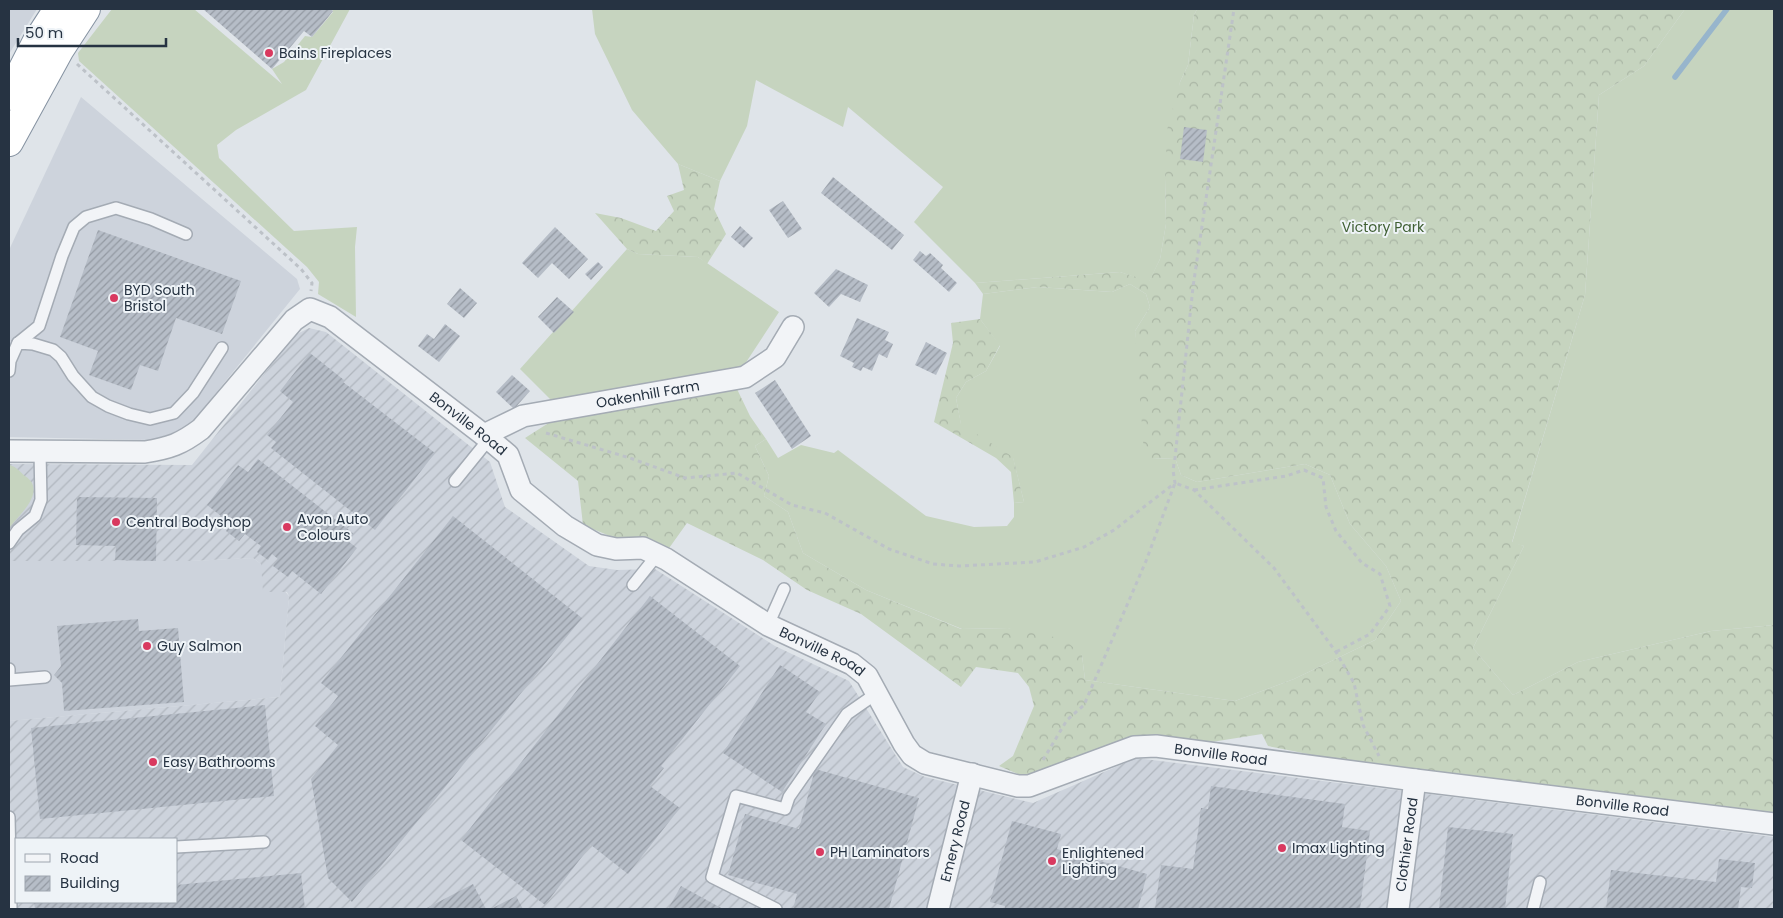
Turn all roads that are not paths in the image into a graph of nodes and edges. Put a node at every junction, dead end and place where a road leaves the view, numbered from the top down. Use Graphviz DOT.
graph roads {
  1 [pos="58,9"];
  2 [pos="86,9"];
  3 [pos="9,96"];
  4 [pos="9,142"];
  5 [pos="186,234"];
  6 [pos="793,327"];
  7 [pos="18,343"];
  8 [pos="222,348"];
  9 [pos="9,371"];
  10 [pos="487,437"];
  11 [pos="9,451"];
  12 [pos="40,452"];
  13 [pos="455,481"];
  14 [pos="9,543"];
  15 [pos="657,555"];
  16 [pos="633,585"];
  17 [pos="784,589"];
  18 [pos="768,624"];
  19 [pos="9,670"];
  20 [pos="44,677"];
  21 [pos="877,693"];
  22 [pos="972,774"];
  23 [pos="1415,780"];
  24 [pos="9,817"];
  25 [pos="1774,824"];
  26 [pos="264,842"];
  27 [pos="178,847"];
  28 [pos="14,858"];
  29 [pos="1540,882"];
  30 [pos="10,891"];
  31 [pos="11,909"];
  32 [pos="776,909"];
  33 [pos="938,909"];
  34 [pos="1398,909"];
  35 [pos="1533,909"];
  1 -- 3 [label="highway"];
  2 -- 4 [label="highway"];
  5 -- 7 [label="lane"];
  6 -- 10 [label="street, Oakenhill Farm"];
  7 -- 8 [label="lane"];
  7 -- 9 [label="lane"];
  10 -- 12 [label="street, Bonville Road"];
  10 -- 13 [label="lane"];
  10 -- 15 [label="street, Bonville Road"];
  11 -- 12 [label="street"];
  12 -- 14 [label="lane"];
  15 -- 16 [label="lane"];
  15 -- 18 [label="street, Bonville Road"];
  17 -- 18 [label="lane"];
  18 -- 21 [label="street, Bonville Road"];
  19 -- 20 [label="lane"];
  21 -- 22 [label="street, Bonville Road"];
  21 -- 32 [label="lane"];
  22 -- 23 [label="street, Bonville Road"];
  22 -- 33 [label="street, Emery Road"];
  23 -- 25 [label="street, Bonville Road"];
  23 -- 34 [label="street, Clothier Road"];
  24 -- 28 [label="lane"];
  26 -- 27 [label="lane"];
  28 -- 30 [label="lane"];
  29 -- 35 [label="lane"];
  30 -- 31 [label="lane"];
}
